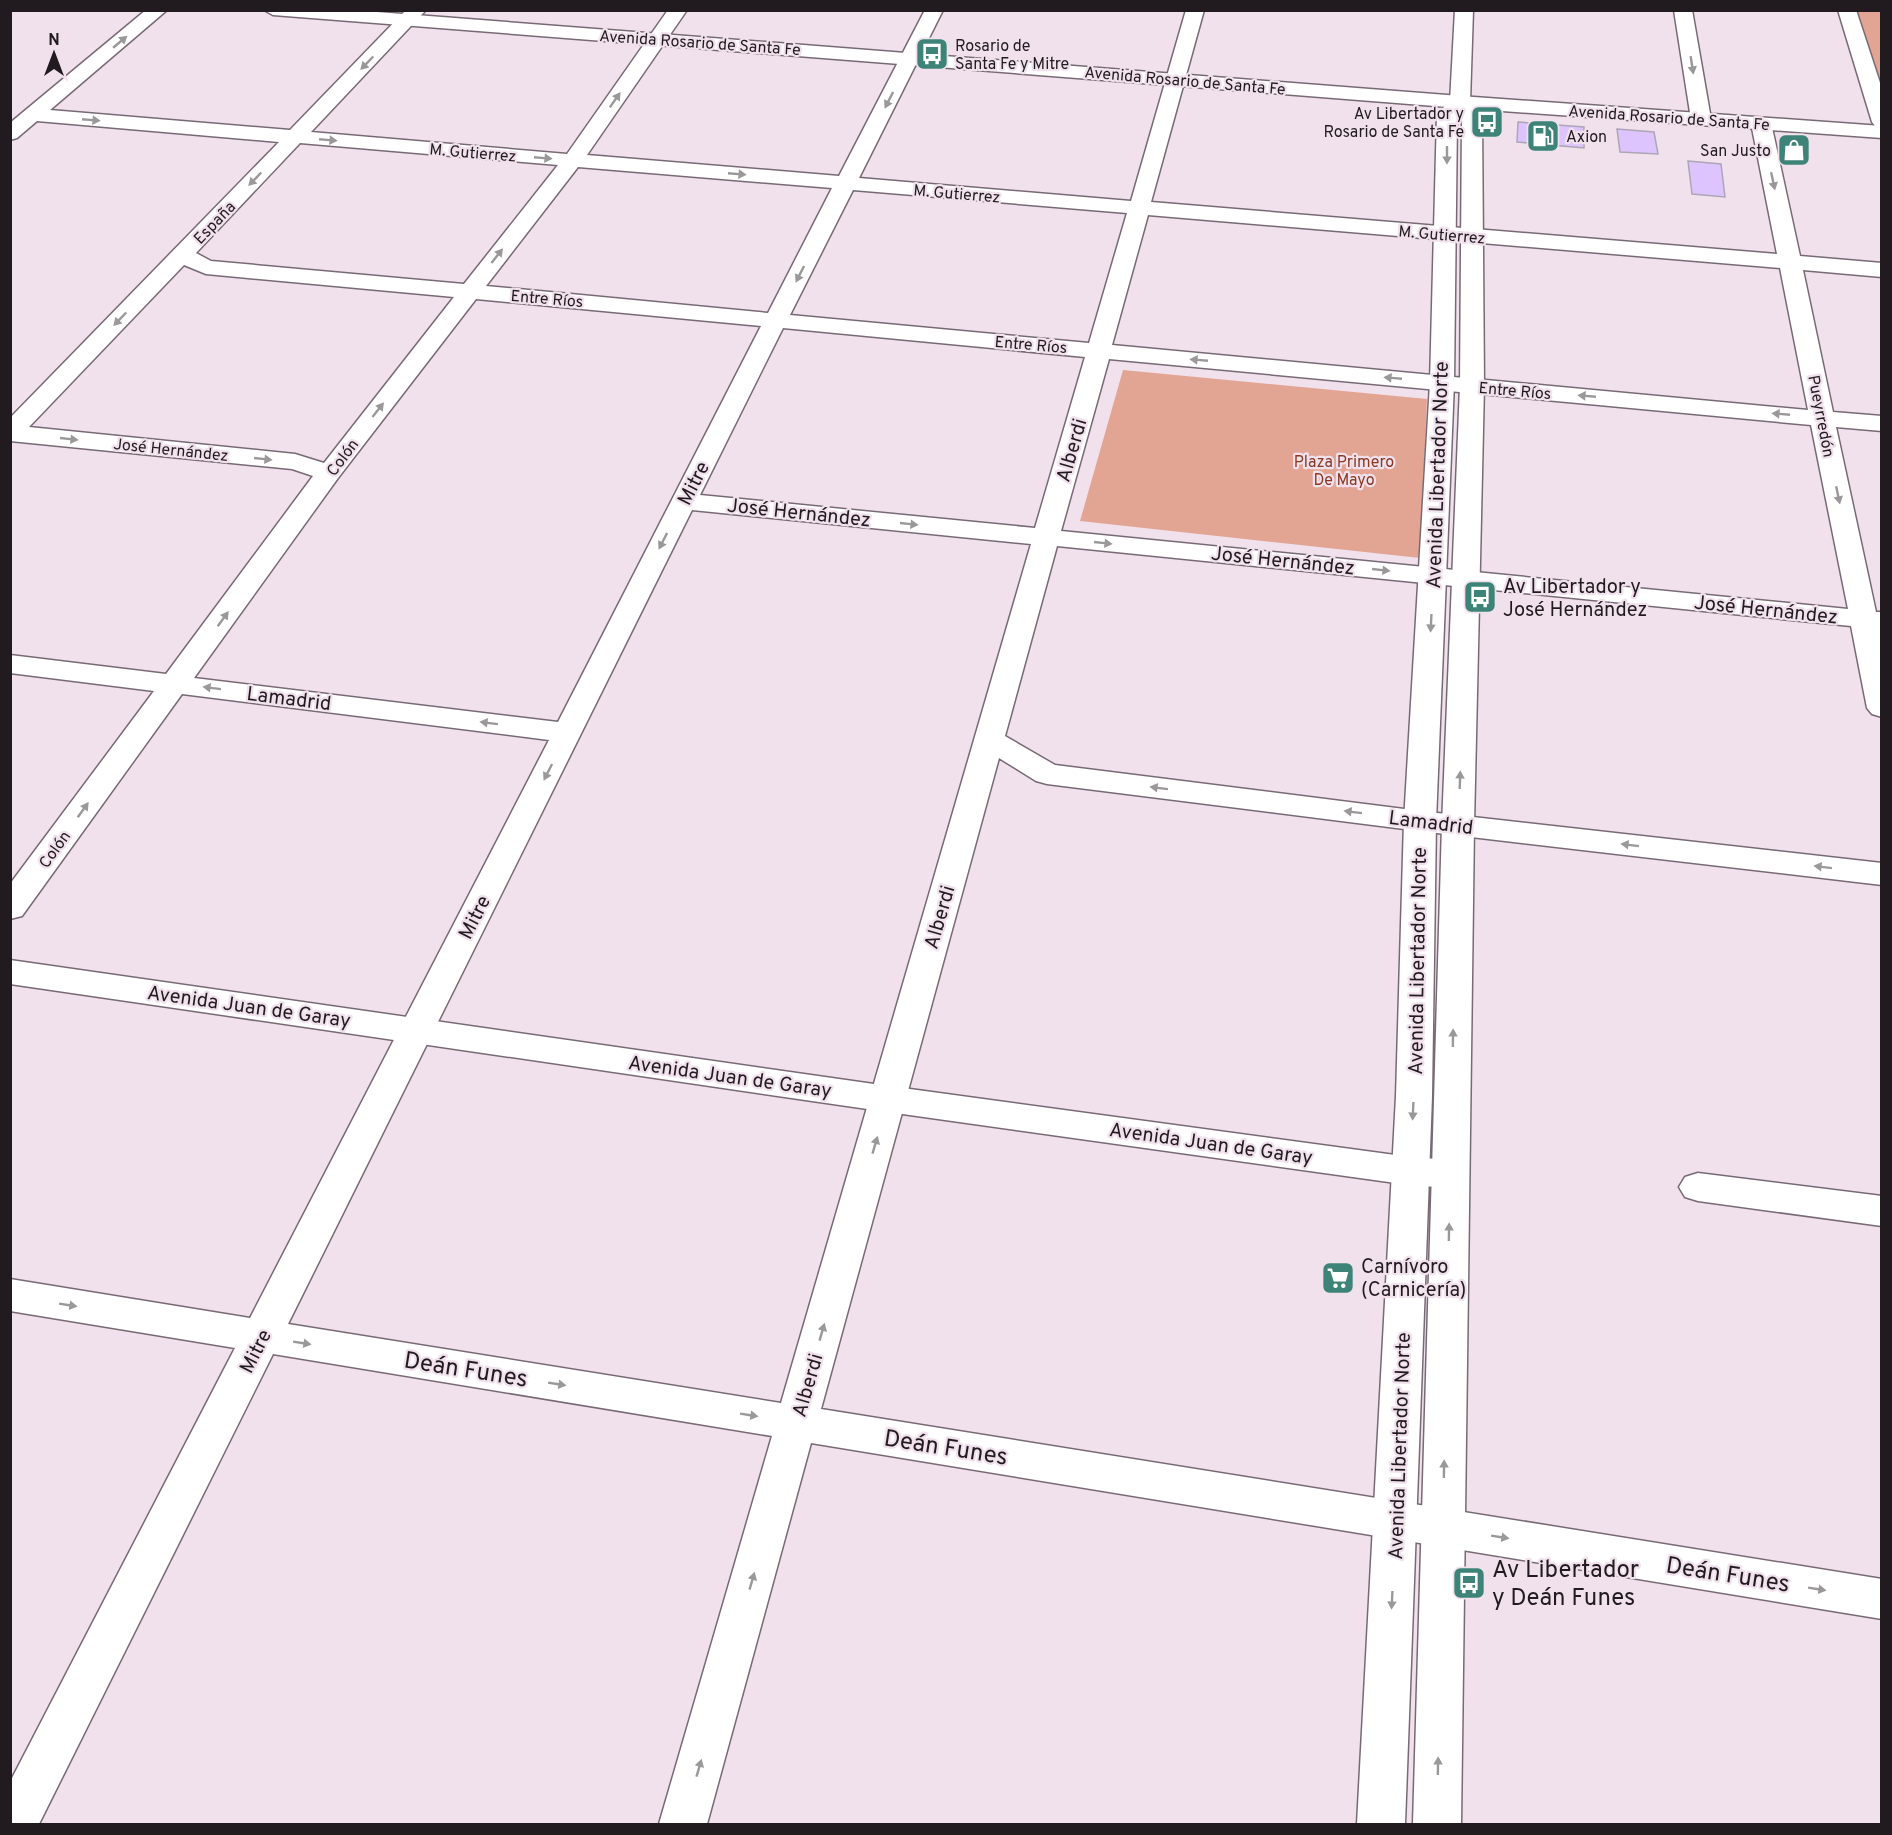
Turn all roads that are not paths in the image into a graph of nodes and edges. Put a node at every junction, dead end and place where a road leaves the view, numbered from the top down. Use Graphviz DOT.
graph roads {
  1 [pos="158,10"];
  2 [pos="273,10"];
  3 [pos="678,10"];
  4 [pos="934,10"];
  5 [pos="1196,10"];
  6 [pos="1464,10"];
  7 [pos="1683,10"];
  8 [pos="1847,10"];
  9 [pos="412,16"];
  10 [pos="658,39"];
  11 [pos="910,58"];
  12 [pos="1176,80"];
  13 [pos="1460,102"];
  14 [pos="33,115"];
  15 [pos="1701,119"];
  16 [pos="1881,122"];
  17 [pos="1761,123"];
  18 [pos="1881,132"];
  19 [pos="10,134"];
  20 [pos="296,137"];
  21 [pos="573,160"];
  22 [pos="846,183"];
  23 [pos="1140,208"];
  24 [pos="1460,235"];
  25 [pos="183,255"];
  26 [pos="1791,263"];
  27 [pos="1881,270"];
  28 [pos="470,291"];
  29 [pos="777,320"];
  30 [pos="1100,350"];
  31 [pos="1457,384"];
  32 [pos="1822,418"];
  33 [pos="1881,424"];
  34 [pos="10,433"];
  35 [pos="329,473"];
  36 [pos="684,501"];
  37 [pos="1046,538"];
  38 [pos="1433,575"];
  39 [pos="1467,579"];
  40 [pos="1872,620"];
  41 [pos="10,664"];
  42 [pos="176,684"];
  43 [pos="1881,708"];
  44 [pos="568,733"];
  45 [pos="990,740"];
  46 [pos="1420,821"];
  47 [pos="1458,825"];
  48 [pos="1881,874"];
  49 [pos="10,908"];
  50 [pos="10,972"];
  51 [pos="417,1031"];
  52 [pos="888,1099"];
  53 [pos="1410,1171"];
  54 [pos="1450,1174"];
  55 [pos="1698,1187"];
  56 [pos="1881,1211"];
  57 [pos="10,1295"];
  58 [pos="262,1336"];
  59 [pos="796,1423"];
  60 [pos="1396,1520"];
  61 [pos="1443,1528"];
  62 [pos="1881,1599"];
  63 [pos="14,1824"];
  64 [pos="683,1824"];
  65 [pos="1381,1824"];
  66 [pos="1437,1824"];
  14 -- 1 [label="street, one-way"];
  2 -- 9 [label="street, Avenida Rosario de Santa Fe"];
  3 -- 10 [label="street, Colón"];
  4 -- 11 [label="street, Mitre"];
  5 -- 12 [label="street, Alberdi"];
  6 -- 13 [label="street, Avenida Libertador Norte"];
  7 -- 15 [label="street, one-way"];
  8 -- 16 [label="street"];
  9 -- 10 [label="street, Avenida Rosario de Santa Fe"];
  9 -- 20 [label="street, España, one-way"];
  10 -- 11 [label="street, Avenida Rosario de Santa Fe"];
  21 -- 10 [label="street, Colón, one-way"];
  11 -- 12 [label="street, Avenida Rosario de Santa Fe"];
  11 -- 22 [label="street, Mitre, one-way"];
  12 -- 13 [label="street, Avenida Rosario de Santa Fe"];
  12 -- 23 [label="street, Alberdi"];
  13 -- 15 [label="street, Avenida Rosario de Santa Fe"];
  13 -- 24 [label="street, Avenida Libertador Norte"];
  14 -- 19 [label="street"];
  14 -- 20 [label="street, M. Gutierrez, one-way"];
  15 -- 17 [label="street, Avenida Rosario de Santa Fe"];
  17 -- 18 [label="street, Avenida Rosario de Santa Fe"];
  17 -- 26 [label="street, Pueyrredón, one-way"];
  20 -- 21 [label="street, M. Gutierrez, one-way"];
  20 -- 25 [label="street, España, one-way"];
  21 -- 22 [label="street, M. Gutierrez, one-way"];
  28 -- 21 [label="street, Colón, one-way"];
  22 -- 23 [label="street, M. Gutierrez"];
  22 -- 29 [label="street, Mitre, one-way"];
  23 -- 24 [label="street, M. Gutierrez"];
  23 -- 30 [label="street, Alberdi"];
  24 -- 26 [label="street, M. Gutierrez"];
  24 -- 31 [label="street, Avenida Libertador Norte"];
  25 -- 28 [label="street, Entre Ríos"];
  25 -- 34 [label="street, España, one-way"];
  26 -- 27 [label="street, M. Gutierrez"];
  26 -- 32 [label="street, Pueyrredón"];
  28 -- 29 [label="street, Entre Ríos"];
  35 -- 28 [label="street, Colón, one-way"];
  29 -- 30 [label="street, Entre Ríos"];
  29 -- 36 [label="street, Mitre"];
  31 -- 30 [label="street, Entre Ríos, one-way"];
  30 -- 37 [label="street, Alberdi"];
  32 -- 31 [label="street, Entre Ríos, one-way"];
  31 -- 38 [label="street, Avenida Libertador Norte"];
  31 -- 39 [label="street, Avenida Libertador Norte"];
  32 -- 33 [label="street, Entre Ríos"];
  32 -- 40 [label="street, Pueyrredón, one-way"];
  34 -- 35 [label="street, José Hernández, one-way"];
  42 -- 35 [label="street, Colón, one-way"];
  36 -- 37 [label="street, José Hernández, one-way"];
  36 -- 44 [label="street, Mitre, one-way"];
  37 -- 38 [label="street, José Hernández, one-way"];
  37 -- 45 [label="street, Alberdi"];
  38 -- 39 [label="street, José Hernández"];
  38 -- 46 [label="street, Avenida Libertador Norte, one-way"];
  39 -- 40 [label="street, José Hernández"];
  47 -- 39 [label="street, Avenida Libertador Norte, one-way"];
  40 -- 43 [label="street, Pueyrredón"];
  41 -- 42 [label="street, Lamadrid"];
  44 -- 42 [label="street, Lamadrid, one-way"];
  49 -- 42 [label="street, Colón, one-way"];
  44 -- 51 [label="street, Mitre, one-way"];
  46 -- 45 [label="street, Lamadrid, one-way"];
  45 -- 52 [label="street, Alberdi"];
  46 -- 47 [label="street, Lamadrid"];
  46 -- 53 [label="street, Avenida Libertador Norte, one-way"];
  48 -- 47 [label="street, Lamadrid, one-way"];
  54 -- 47 [label="street, Avenida Libertador Norte, one-way"];
  50 -- 51 [label="street, Avenida Juan de Garay"];
  51 -- 52 [label="street, Avenida Juan de Garay"];
  51 -- 58 [label="street, Mitre"];
  52 -- 53 [label="street, Avenida Juan de Garay"];
  59 -- 52 [label="street, Alberdi, one-way"];
  53 -- 54 [label="street, Avenida Juan de Garay"];
  53 -- 60 [label="street, Avenida Libertador Norte"];
  61 -- 54 [label="street, Avenida Libertador Norte, one-way"];
  55 -- 56 [label="street"];
  57 -- 58 [label="street, Deán Funes, one-way"];
  58 -- 59 [label="street, Deán Funes, one-way"];
  58 -- 63 [label="street, Mitre"];
  59 -- 60 [label="street, Deán Funes"];
  64 -- 59 [label="street, Alberdi, one-way"];
  60 -- 61 [label="street, Deán Funes"];
  60 -- 65 [label="street, Avenida Libertador Norte, one-way"];
  61 -- 62 [label="street, Deán Funes, one-way"];
  66 -- 61 [label="street, Avenida Libertador Norte, one-way"];
}
